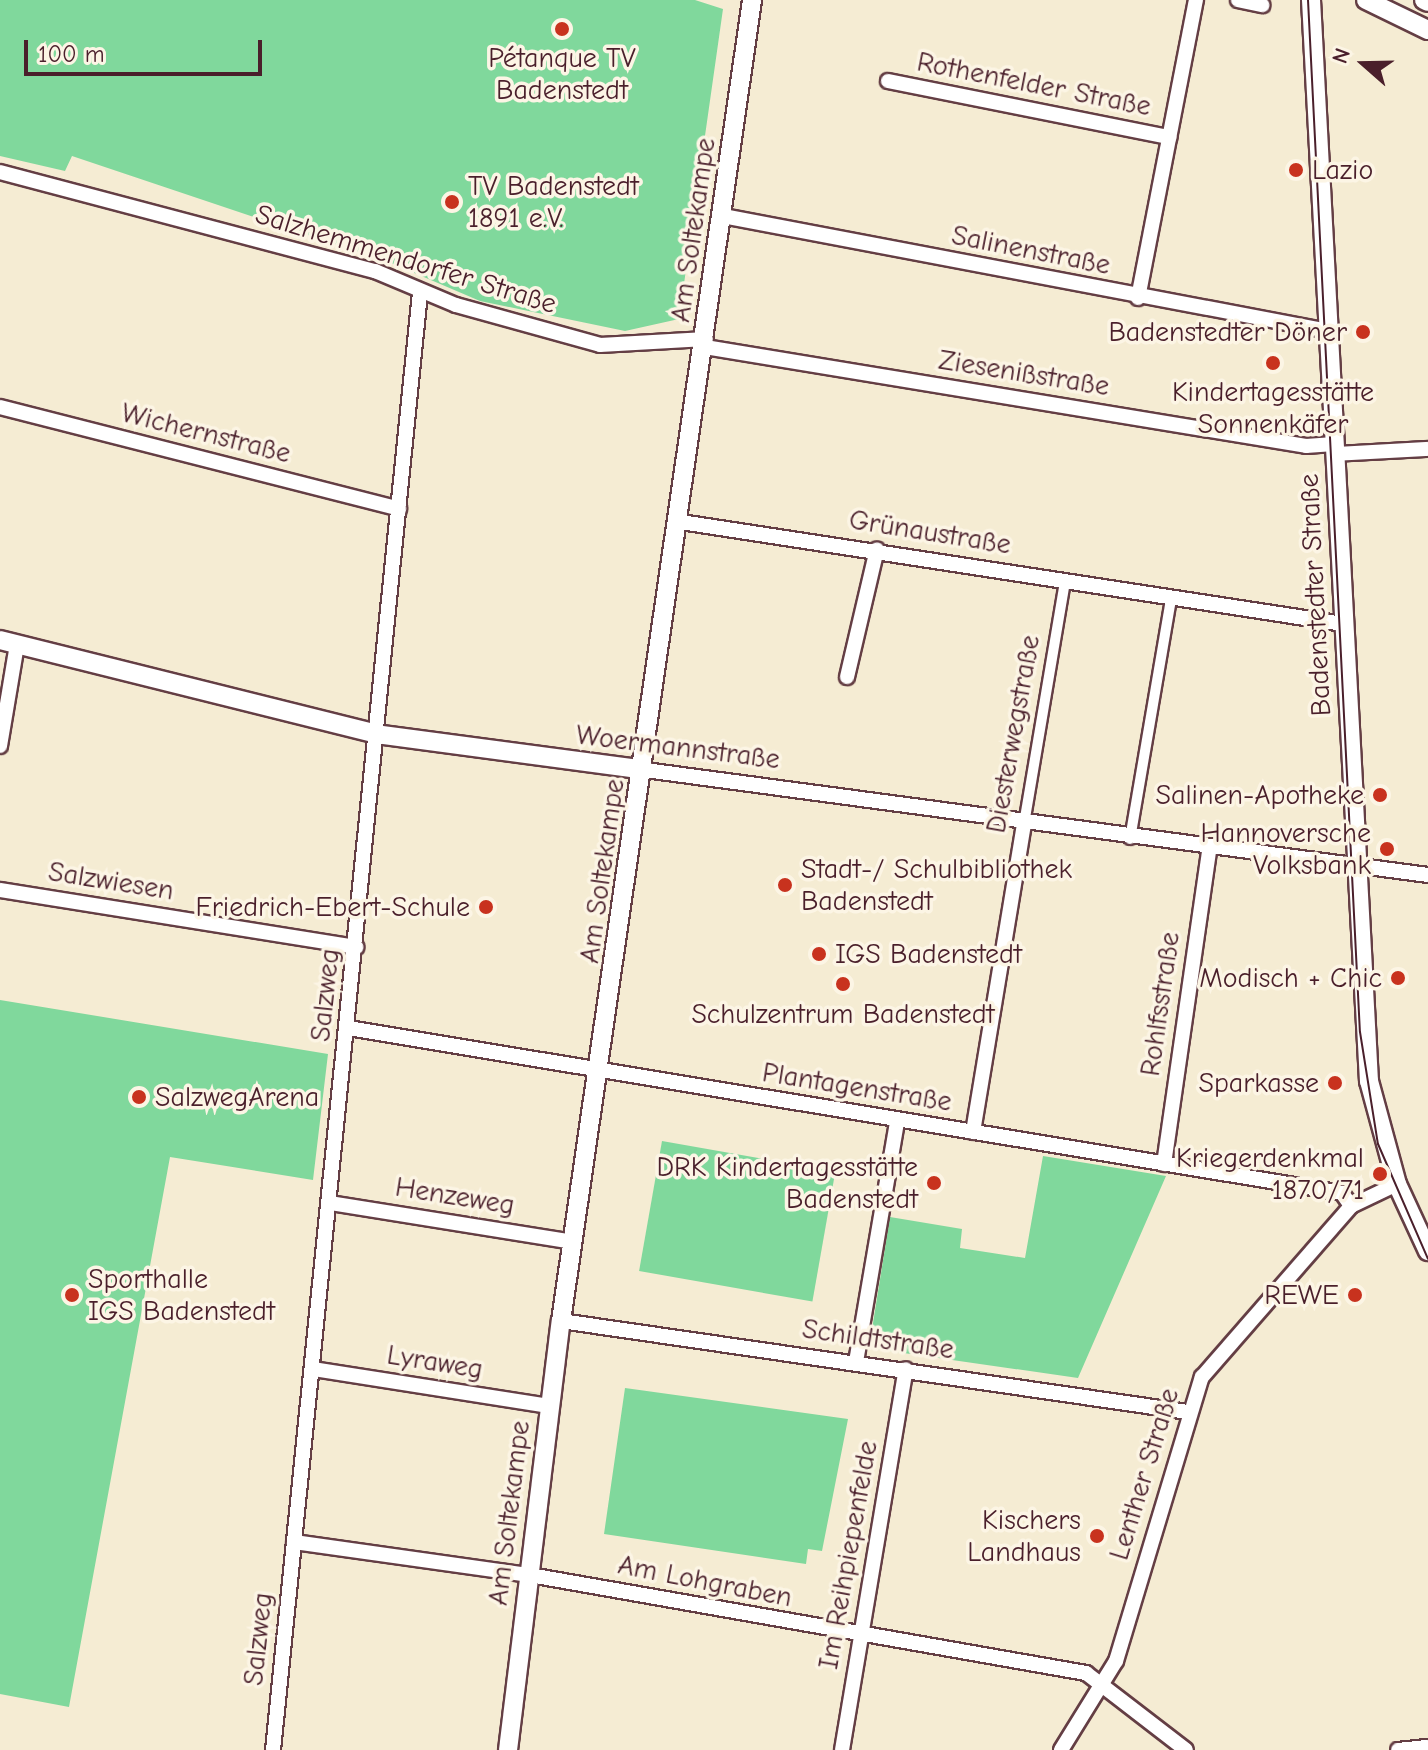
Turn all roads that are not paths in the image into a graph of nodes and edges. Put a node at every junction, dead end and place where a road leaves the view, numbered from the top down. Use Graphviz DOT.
graph roads {
  1 [pos="752,0"];
  2 [pos="1196,0"];
  3 [pos="1238,0"];
  4 [pos="1311,0"];
  5 [pos="1366,0"];
  6 [pos="1262,5"];
  7 [pos="1428,30"];
  8 [pos="888,81"];
  9 [pos="1169,137"];
  10 [pos="0,172"];
  11 [pos="723,216"];
  12 [pos="420,292"];
  13 [pos="1138,298"];
  14 [pos="1329,331"];
  15 [pos="705,343"];
  16 [pos="0,407"];
  17 [pos="1335,449"];
  18 [pos="1428,449"];
  19 [pos="399,509"];
  20 [pos="681,522"];
  21 [pos="877,549"];
  22 [pos="1065,581"];
  23 [pos="1171,598"];
  24 [pos="1344,624"];
  25 [pos="8,642"];
  26 [pos="847,677"];
  27 [pos="376,734"];
  28 [pos="0,746"];
  29 [pos="645,770"];
  30 [pos="1024,824"];
  31 [pos="1130,839"];
  32 [pos="1209,851"];
  33 [pos="1356,869"];
  34 [pos="1428,875"];
  35 [pos="0,890"];
  36 [pos="356,947"];
  37 [pos="348,1028"];
  38 [pos="601,1071"];
  39 [pos="897,1121"];
  40 [pos="973,1132"];
  41 [pos="1164,1164"];
  42 [pos="1397,1184"];
  43 [pos="330,1203"];
  44 [pos="1351,1206"];
  45 [pos="573,1242"];
  46 [pos="1428,1251"];
  47 [pos="561,1321"];
  48 [pos="856,1362"];
  49 [pos="313,1369"];
  50 [pos="906,1369"];
  51 [pos="550,1406"];
  52 [pos="1188,1412"];
  53 [pos="294,1542"];
  54 [pos="530,1575"];
  55 [pos="860,1637"];
  56 [pos="1101,1685"];
  57 [pos="1428,1747"];
  58 [pos="273,1750"];
  59 [pos="508,1750"];
  60 [pos="842,1750"];
  61 [pos="1061,1750"];
  62 [pos="1186,1750"];
  63 [pos="1398,1750"];
  1 -- 11 [label="street, Am Soltekampe"];
  2 -- 9 [label="street"];
  3 -- 6 [label="street"];
  4 -- 14 [label="street, Badenstedter Straße"];
  5 -- 7 [label="street"];
  8 -- 9 [label="street, Rothenfelder Straße"];
  9 -- 13 [label="street"];
  10 -- 12 [label="street, Salzhemmendorfer Straße"];
  11 -- 13 [label="street, Salinenstraße"];
  11 -- 15 [label="street, Am Soltekampe"];
  12 -- 15 [label="street, Salzhemmendorfer Straße"];
  12 -- 19 [label="street, Salzweg"];
  13 -- 14 [label="street, Salinenstraße"];
  14 -- 17 [label="street, Badenstedter Straße"];
  15 -- 17 [label="street, Ziesenißstraße"];
  15 -- 20 [label="street, Am Soltekampe"];
  16 -- 19 [label="street, Wichernstraße"];
  17 -- 18 [label="street, Ziesenißstraße"];
  17 -- 24 [label="street, Badenstedter Straße"];
  19 -- 27 [label="street, Salzweg"];
  20 -- 21 [label="street, Grünaustraße"];
  20 -- 29 [label="street, Am Soltekampe"];
  21 -- 22 [label="street, Grünaustraße"];
  21 -- 26 [label="street"];
  22 -- 23 [label="street, Grünaustraße"];
  22 -- 30 [label="street, Diesterwegstraße"];
  23 -- 24 [label="street, Grünaustraße"];
  23 -- 31 [label="street"];
  24 -- 33 [label="street, Badenstedter Straße"];
  25 -- 27 [label="street, Woermannstraße"];
  25 -- 28 [label="street"];
  27 -- 29 [label="street, Woermannstraße"];
  27 -- 36 [label="street, Salzweg"];
  29 -- 30 [label="street, Woermannstraße"];
  29 -- 38 [label="street, Am Soltekampe"];
  30 -- 31 [label="street, Woermannstraße"];
  30 -- 40 [label="street, Diesterwegstraße"];
  31 -- 32 [label="street, Woermannstraße"];
  32 -- 33 [label="street, Woermannstraße"];
  32 -- 41 [label="street, Rohlfsstraße"];
  33 -- 34 [label="street, Woermannstraße"];
  33 -- 42 [label="street, Badenstedter Straße"];
  35 -- 36 [label="street, Salzwiesen"];
  36 -- 37 [label="street, Salzweg"];
  37 -- 38 [label="street, Plantagenstraße"];
  37 -- 43 [label="street, Salzweg"];
  38 -- 39 [label="street, Plantagenstraße"];
  38 -- 45 [label="street, Am Soltekampe"];
  39 -- 40 [label="street, Plantagenstraße"];
  39 -- 48 [label="street"];
  40 -- 41 [label="street, Plantagenstraße"];
  41 -- 44 [label="street, Plantagenstraße"];
  42 -- 44 [label="street, Lenther Straße"];
  42 -- 46 [label="street, Badenstedter Straße"];
  43 -- 45 [label="street, Henzeweg"];
  43 -- 49 [label="street, Salzweg"];
  44 -- 52 [label="street, Lenther Straße"];
  45 -- 47 [label="street, Am Soltekampe"];
  47 -- 48 [label="street, Schildtstraße"];
  47 -- 51 [label="street, Am Soltekampe"];
  48 -- 50 [label="street, Schildtstraße"];
  49 -- 51 [label="street, Lyraweg"];
  49 -- 53 [label="street, Salzweg"];
  50 -- 52 [label="street, Schildtstraße"];
  50 -- 55 [label="street, Im Reihpiepenfelde"];
  51 -- 54 [label="street, Am Soltekampe"];
  52 -- 56 [label="street, Lenther Straße"];
  53 -- 54 [label="street, Am Lohgraben"];
  53 -- 58 [label="street, Salzweg"];
  54 -- 55 [label="street, Am Lohgraben"];
  54 -- 59 [label="street, Am Soltekampe"];
  55 -- 56 [label="street, Am Lohgraben"];
  55 -- 60 [label="street, Im Reihpiepenfelde"];
  56 -- 61 [label="street, Lenther Straße"];
  56 -- 62 [label="street, Am Lohgraben"];
  57 -- 63 [label="street"];
}
